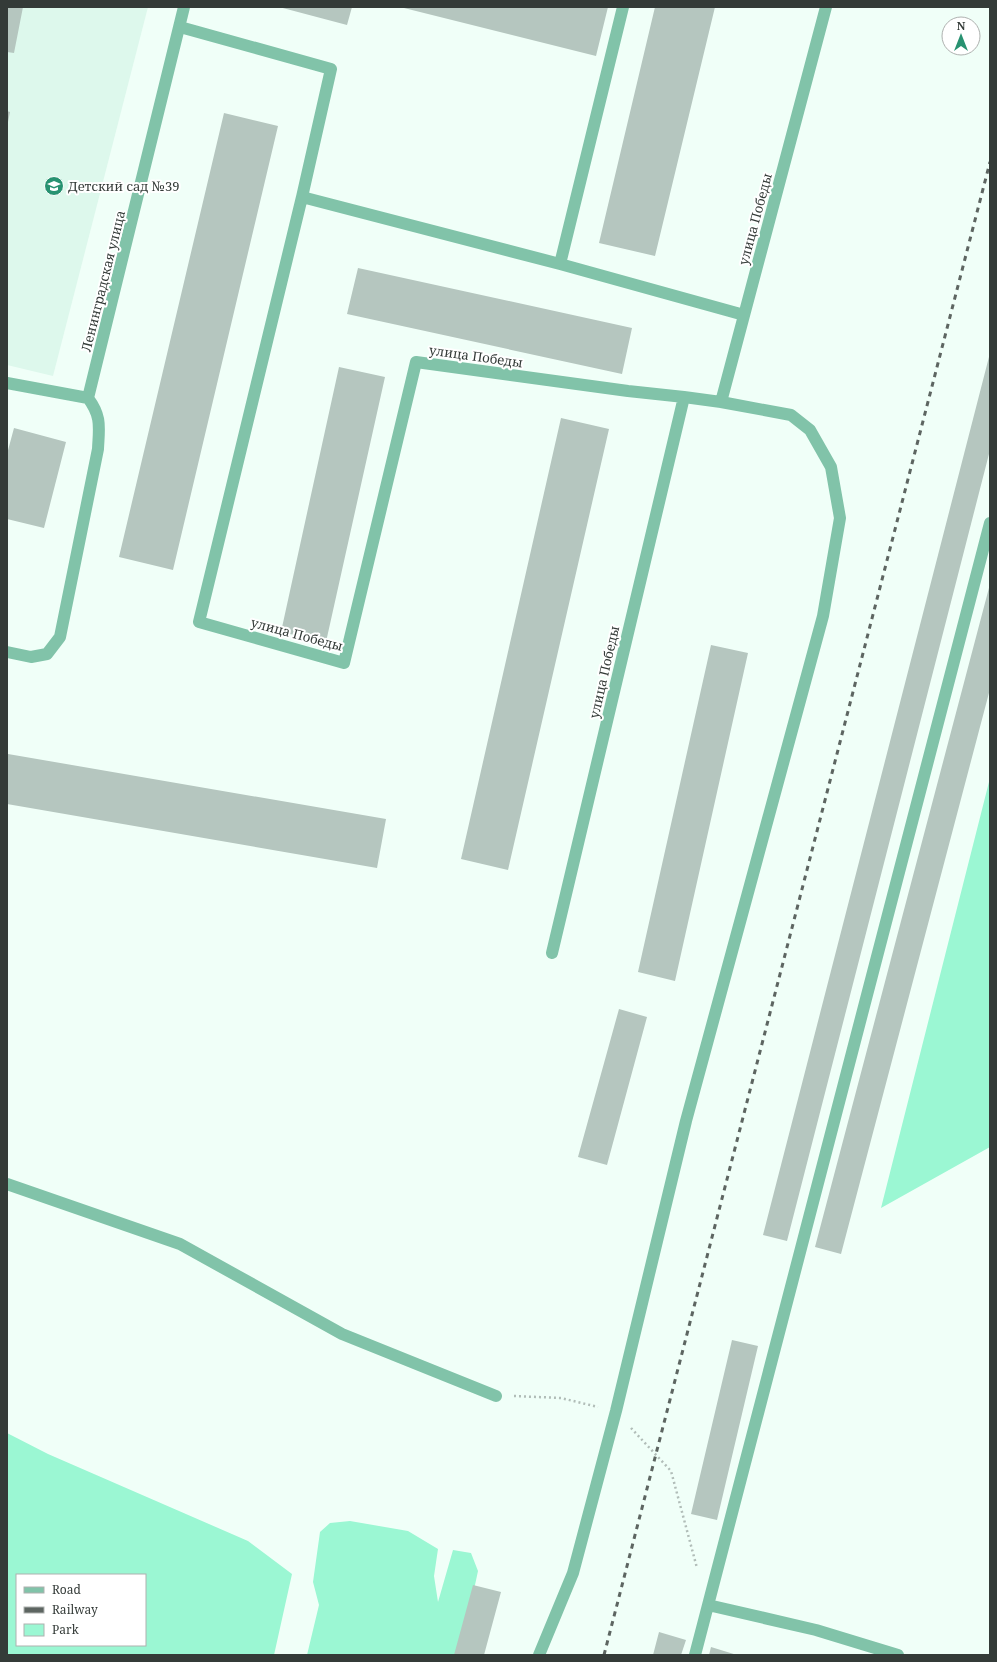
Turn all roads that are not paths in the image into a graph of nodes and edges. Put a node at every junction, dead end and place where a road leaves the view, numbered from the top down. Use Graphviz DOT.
graph roads {
  1 [pos="184,7"];
  2 [pos="623,7"];
  3 [pos="826,7"];
  4 [pos="180,27"];
  5 [pos="302,197"];
  6 [pos="560,264"];
  7 [pos="744,316"];
  8 [pos="7,383"];
  9 [pos="684,396"];
  10 [pos="88,398"];
  11 [pos="721,402"];
  12 [pos="990,523"];
  13 [pos="7,652"];
  14 [pos="552,953"];
  15 [pos="7,1184"];
  16 [pos="496,1396"];
  17 [pos="708,1605"];
  18 [pos="539,1655"];
  19 [pos="695,1655"];
  20 [pos="898,1655"];
  1 -- 4 [label="street, Ленинградская улица"];
  2 -- 6 [label="street"];
  3 -- 7 [label="street, улица Победы"];
  4 -- 5 [label="street"];
  4 -- 10 [label="street, Ленинградская улица"];
  5 -- 6 [label="street"];
  5 -- 9 [label="street, улица Победы"];
  6 -- 7 [label="street"];
  7 -- 11 [label="street, улица Победы"];
  8 -- 10 [label="street"];
  9 -- 11 [label="street, улица Победы"];
  9 -- 14 [label="street, улица Победы"];
  10 -- 13 [label="street"];
  11 -- 18 [label="street"];
  12 -- 17 [label="street"];
  15 -- 16 [label="street"];
  17 -- 19 [label="street"];
  17 -- 20 [label="street"];
}
